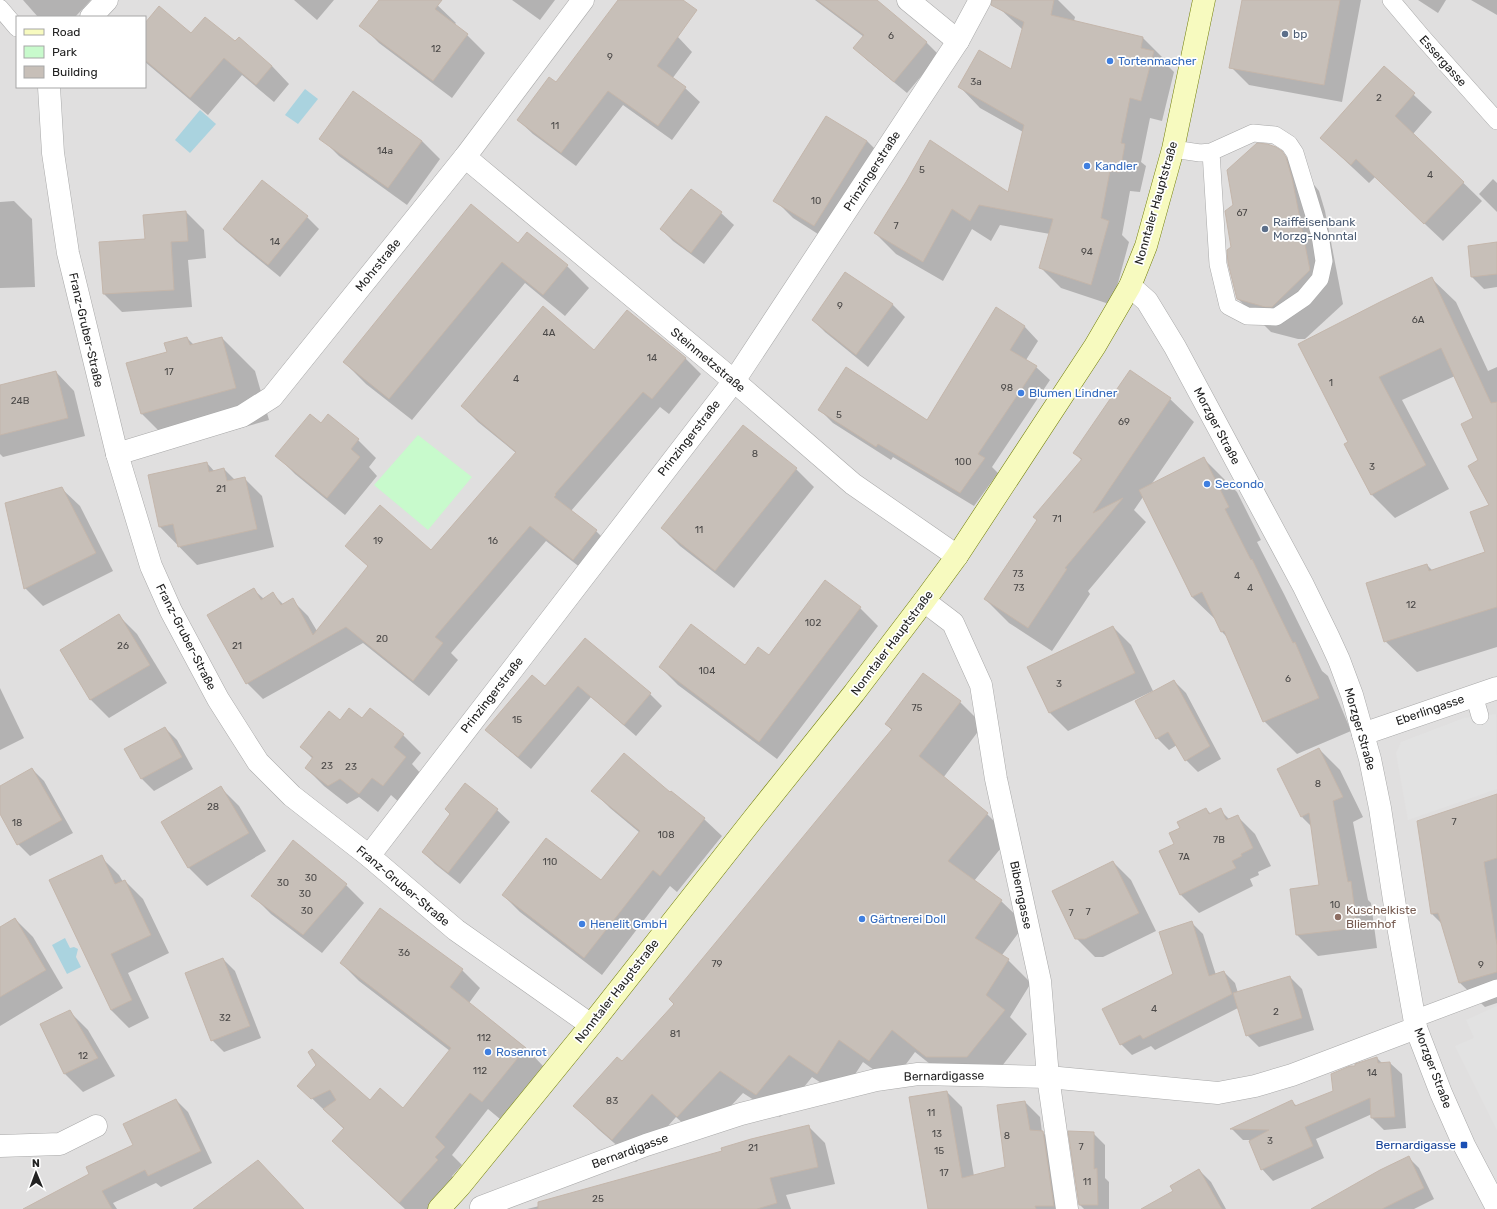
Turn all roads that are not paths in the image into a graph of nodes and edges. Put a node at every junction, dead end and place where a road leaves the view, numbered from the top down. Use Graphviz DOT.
graph roads {
  1 [pos="106,0"];
  2 [pos="583,0"];
  3 [pos="908,0"];
  4 [pos="980,0"];
  5 [pos="1204,0"];
  6 [pos="1390,0"];
  7 [pos="0,8"];
  8 [pos="92,16"];
  9 [pos="16,27"];
  10 [pos="958,41"];
  11 [pos="49,88"];
  12 [pos="1497,121"];
  13 [pos="1173,149"];
  14 [pos="1211,152"];
  15 [pos="465,157"];
  16 [pos="1130,286"];
  17 [pos="734,381"];
  18 [pos="117,454"];
  19 [pos="957,556"];
  20 [pos="924,601"];
  21 [pos="1497,688"];
  22 [pos="1474,695"];
  23 [pos="1480,716"];
  24 [pos="1363,734"];
  25 [pos="369,856"];
  26 [pos="1497,988"];
  27 [pos="1415,1024"];
  28 [pos="591,1025"];
  29 [pos="1048,1077"];
  30 [pos="96,1126"];
  31 [pos="0,1146"];
  32 [pos="460,1186"];
  33 [pos="481,1208"];
  34 [pos="1497,1208"];
  35 [pos="439,1209"];
  36 [pos="1067,1209"];
  1 -- 8 [label="street"];
  2 -- 15 [label="street, Mohrstraße"];
  3 -- 10 [label="street"];
  4 -- 10 [label="street, Prinzingerstraße"];
  5 -- 13 [label="main road, Nonntaler Hauptstraße"];
  6 -- 12 [label="lane, Essergasse"];
  7 -- 9 [label="lane"];
  10 -- 17 [label="street, Prinzingerstraße"];
  11 -- 18 [label="street, Franz-Gruber-Straße"];
  13 -- 14 [label="lane"];
  13 -- 16 [label="main road, Nonntaler Hauptstraße"];
  14 -- 14 [label="lane"];
  15 -- 17 [label="street, Steinmetzstraße"];
  15 -- 18 [label="street, Mohrstraße"];
  16 -- 19 [label="main road, Nonntaler Hauptstraße"];
  16 -- 24 [label="street, Morzger Straße"];
  17 -- 19 [label="street, Steinmetzstraße"];
  17 -- 25 [label="street, Prinzingerstraße"];
  18 -- 25 [label="street, Franz-Gruber-Straße"];
  19 -- 20 [label="main road, Nonntaler Hauptstraße"];
  20 -- 28 [label="main road, Nonntaler Hauptstraße"];
  20 -- 29 [label="street, Biberngasse"];
  21 -- 22 [label="street, Eberlingasse"];
  22 -- 23 [label="lane"];
  22 -- 24 [label="street, Eberlingasse"];
  24 -- 27 [label="street, Morzger Straße"];
  25 -- 28 [label="street, Franz-Gruber-Straße"];
  26 -- 27 [label="lane"];
  27 -- 29 [label="street, Bernardigasse"];
  27 -- 34 [label="street, Morzger Straße"];
  28 -- 32 [label="main road, Nonntaler Hauptstraße"];
  29 -- 33 [label="street, Bernardigasse"];
  29 -- 36 [label="street, Biberngasse"];
  30 -- 31 [label="street"];
  32 -- 33 [label="street"];
  32 -- 35 [label="main road, Nonntaler Hauptstraße"];
}
